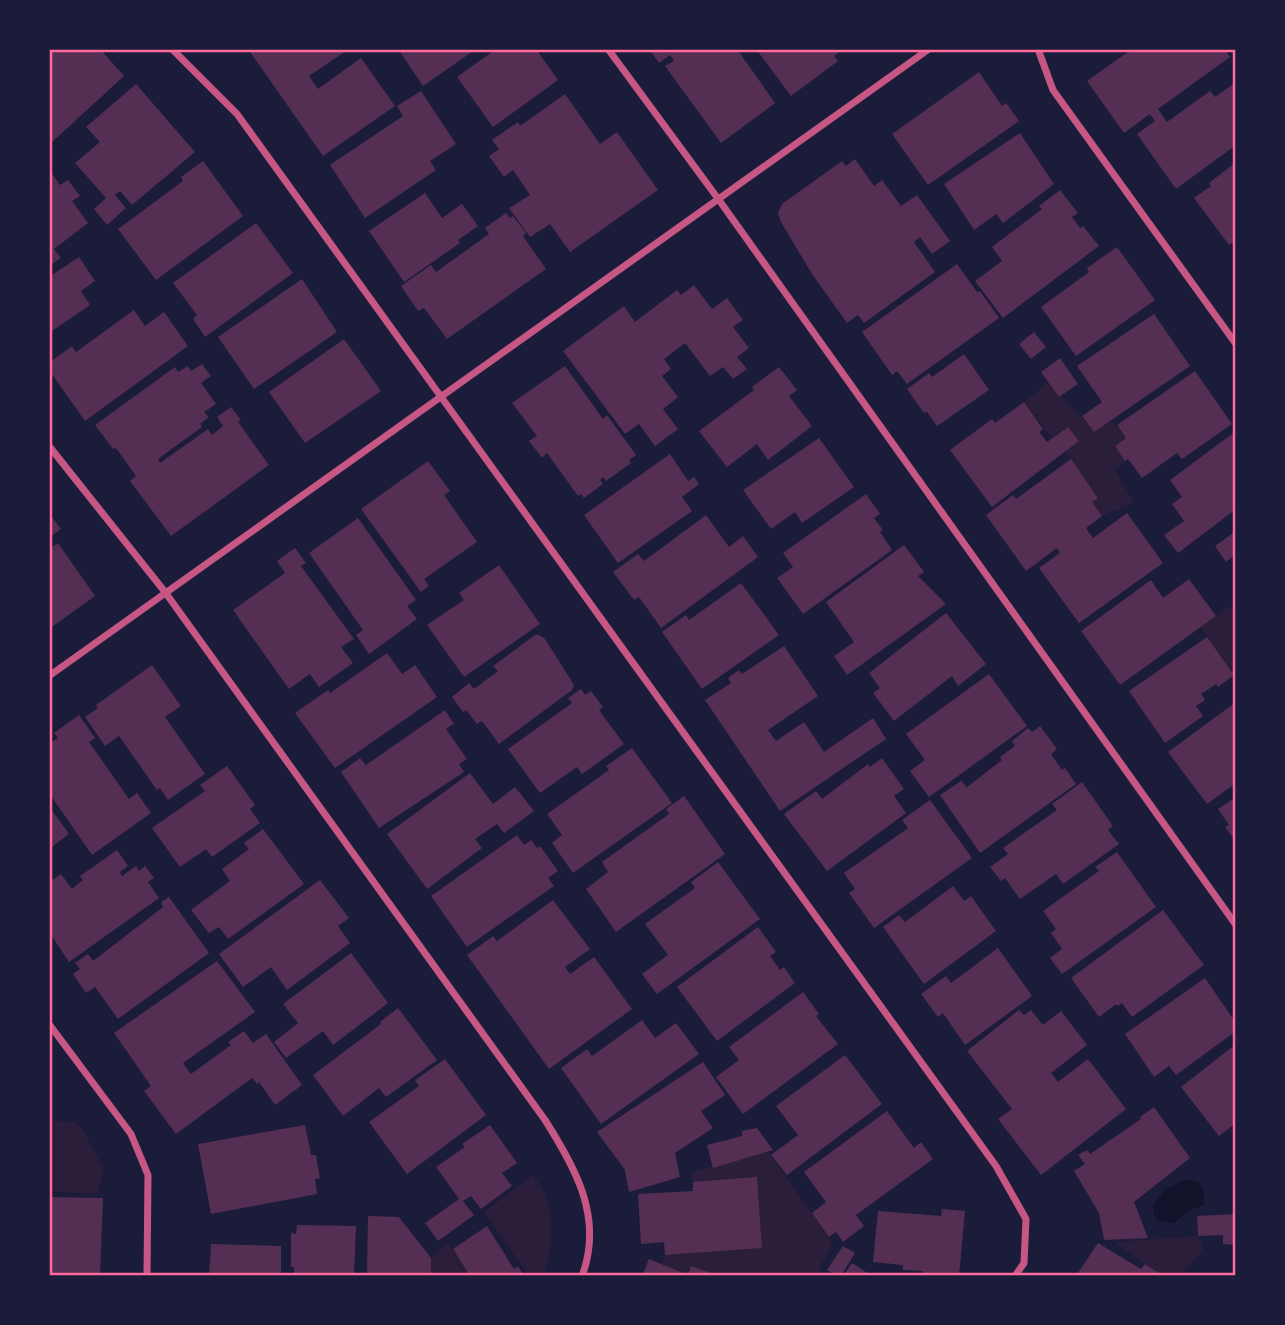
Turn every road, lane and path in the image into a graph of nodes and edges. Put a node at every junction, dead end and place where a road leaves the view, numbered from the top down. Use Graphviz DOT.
graph roads {
  1 [pos="172,49"];
  2 [pos="608,49"];
  3 [pos="929,49"];
  4 [pos="1038,49"];
  5 [pos="719,200"];
  6 [pos="1236,344"];
  7 [pos="442,397"];
  8 [pos="49,446"];
  9 [pos="165,592"];
  10 [pos="49,676"];
  11 [pos="1236,925"];
  12 [pos="49,1024"];
  13 [pos="147,1276"];
  14 [pos="582,1276"];
  15 [pos="1015,1276"];
  1 -- 7 [label="street"];
  2 -- 5 [label="street"];
  3 -- 5 [label="street"];
  4 -- 6 [label="street"];
  5 -- 7 [label="street"];
  5 -- 11 [label="street"];
  7 -- 9 [label="street"];
  7 -- 15 [label="street"];
  8 -- 9 [label="street"];
  9 -- 10 [label="street"];
  9 -- 14 [label="street"];
  12 -- 13 [label="street"];
}
